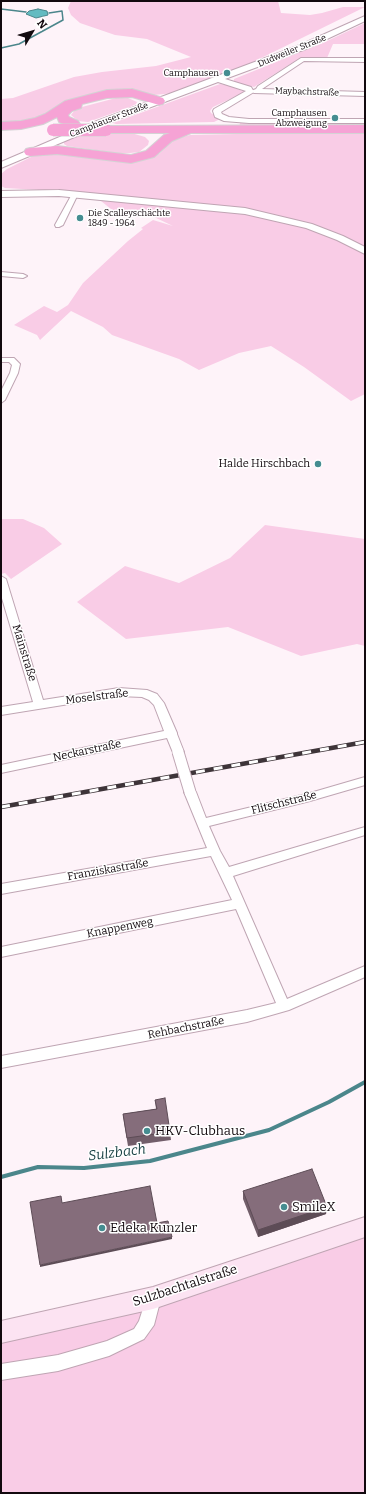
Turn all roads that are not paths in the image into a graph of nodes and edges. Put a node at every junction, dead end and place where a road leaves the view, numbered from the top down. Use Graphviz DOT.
graph roads {
  1 [pos="365,18"];
  2 [pos="365,60"];
  3 [pos="218,79"];
  4 [pos="254,91"];
  5 [pos="365,94"];
  6 [pos="156,102"];
  7 [pos="365,121"];
  8 [pos="1,126"];
  9 [pos="365,126"];
  10 [pos="116,128"];
  11 [pos="365,129"];
  12 [pos="1,130"];
  13 [pos="226,130"];
  14 [pos="58,136"];
  15 [pos="30,152"];
  16 [pos="1,165"];
  17 [pos="1,194"];
  18 [pos="75,194"];
  19 [pos="58,225"];
  20 [pos="365,251"];
  21 [pos="1,274"];
  22 [pos="23,276"];
  23 [pos="1,360"];
  24 [pos="1,400"];
  25 [pos="1,579"];
  26 [pos="39,704"];
  27 [pos="1,711"];
  28 [pos="172,733"];
  29 [pos="1,769"];
  30 [pos="365,781"];
  31 [pos="202,823"];
  32 [pos="365,831"];
  33 [pos="214,851"];
  34 [pos="226,873"];
  35 [pos="1,889"];
  36 [pos="238,904"];
  37 [pos="1,952"];
  38 [pos="365,971"];
  39 [pos="284,1006"];
  40 [pos="1,1062"];
  41 [pos="365,1227"];
  42 [pos="153,1298"];
  43 [pos="1,1332"];
  44 [pos="1,1372"];
  1 -- 3 [label="street, Dudweiler Straße"];
  2 -- 4 [label="street"];
  3 -- 4 [label="street"];
  3 -- 6 [label="street, Camphauser Straße"];
  4 -- 5 [label="street, Maybachstraße"];
  4 -- 7 [label="street"];
  6 -- 8 [label="highway"];
  6 -- 14 [label="street, Camphauser Straße"];
  6 -- 14 [label="highway"];
  8 -- 14 [label="highway"];
  9 -- 10 [label="highway"];
  10 -- 13 [label="highway"];
  10 -- 14 [label="highway, bridge"];
  10 -- 14 [label="highway"];
  10 -- 14 [label="highway"];
  11 -- 13 [label="highway"];
  12 -- 14 [label="highway"];
  13 -- 14 [label="highway"];
  14 -- 15 [label="highway"];
  15 -- 16 [label="street"];
  17 -- 18 [label="street"];
  18 -- 19 [label="street"];
  18 -- 20 [label="street"];
  21 -- 22 [label="street"];
  23 -- 24 [label="street"];
  25 -- 26 [label="street, Mainstraße"];
  26 -- 27 [label="street, Moselstraße"];
  26 -- 28 [label="street, Moselstraße"];
  28 -- 29 [label="street, Neckarstraße"];
  28 -- 31 [label="street, bridge"];
  30 -- 31 [label="street, Flitschstraße"];
  31 -- 33 [label="street"];
  32 -- 34 [label="street"];
  33 -- 34 [label="street"];
  33 -- 35 [label="street, Franziskastraße"];
  34 -- 36 [label="street"];
  36 -- 37 [label="street, Knappenweg"];
  36 -- 39 [label="street"];
  38 -- 39 [label="street, Rehbachstraße"];
  39 -- 40 [label="street, Rehbachstraße"];
  41 -- 42 [label="main road, Sulzbachtalstraße"];
  42 -- 43 [label="main road, Sulzbachtalstraße"];
  42 -- 44 [label="street"];
}
